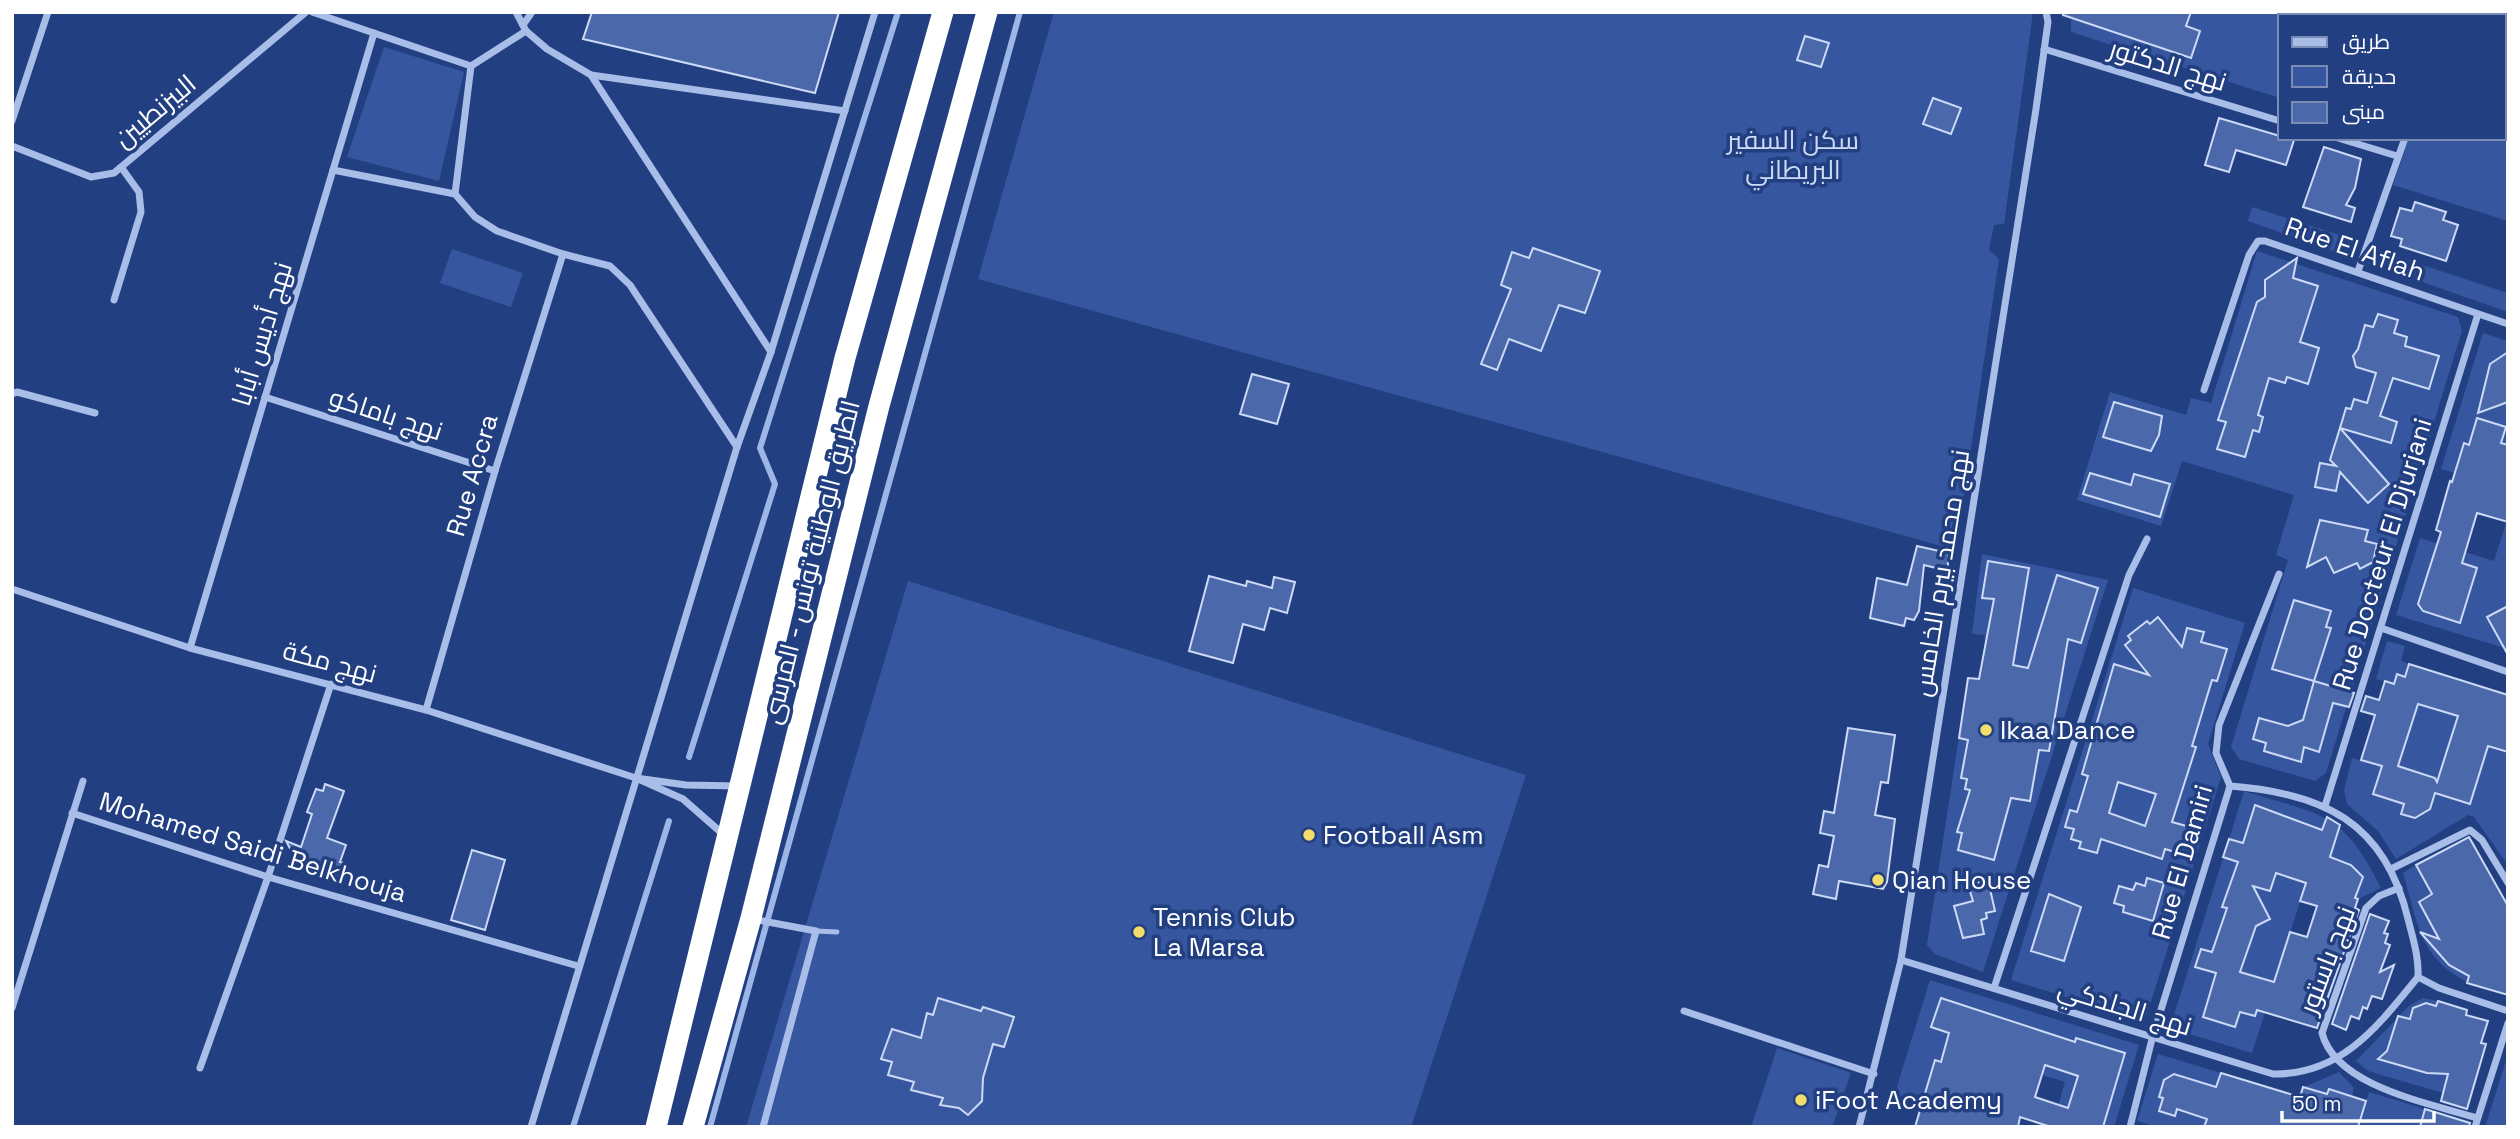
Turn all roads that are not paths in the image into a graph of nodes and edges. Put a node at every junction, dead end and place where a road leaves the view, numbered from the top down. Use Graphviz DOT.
graph roads {
  1 [pos="48,12"];
  2 [pos="306,12"];
  3 [pos="312,12"];
  4 [pos="516,12"];
  5 [pos="532,12"];
  6 [pos="874,12"];
  7 [pos="943,12"];
  8 [pos="987,12"];
  9 [pos="2046,12"];
  10 [pos="2054,12"];
  11 [pos="2048,22"];
  12 [pos="524,28"];
  13 [pos="374,33"];
  14 [pos="2045,49"];
  15 [pos="471,66"];
  16 [pos="591,75"];
  17 [pos="845,111"];
  18 [pos="2278,120"];
  19 [pos="12,121"];
  20 [pos="2345,140"];
  21 [pos="2404,140"];
  22 [pos="12,146"];
  23 [pos="2397,156"];
  24 [pos="121,167"];
  25 [pos="333,170"];
  26 [pos="456,194"];
  27 [pos="563,254"];
  28 [pos="2358,271"];
  29 [pos="114,300"];
  30 [pos="2478,314"];
  31 [pos="2508,324"];
  32 [pos="772,352"];
  33 [pos="2204,390"];
  34 [pos="12,394"];
  35 [pos="265,397"];
  36 [pos="95,413"];
  37 [pos="737,447"];
  38 [pos="495,471"];
  39 [pos="2147,539"];
  40 [pos="2280,574"];
  41 [pos="12,589"];
  42 [pos="2381,628"];
  43 [pos="190,648"];
  44 [pos="2508,672"];
  45 [pos="331,684"];
  46 [pos="426,710"];
  47 [pos="636,778"];
  48 [pos="83,781"];
  49 [pos="739,786"];
  50 [pos="2230,786"];
  51 [pos="2325,806"];
  52 [pos="72,813"];
  53 [pos="726,836"];
  54 [pos="2391,869"];
  55 [pos="268,877"];
  56 [pos="2508,883"];
  57 [pos="2399,888"];
  58 [pos="751,918"];
  59 [pos="816,931"];
  60 [pos="837,932"];
  61 [pos="1901,960"];
  62 [pos="578,966"];
  63 [pos="2418,977"];
  64 [pos="1994,988"];
  65 [pos="12,1008"];
  66 [pos="1684,1011"];
  67 [pos="2508,1011"];
  68 [pos="2508,1023"];
  69 [pos="2152,1039"];
  70 [pos="2336,1059"];
  71 [pos="200,1068"];
  72 [pos="1874,1074"];
  73 [pos="2476,1123"];
  74 [pos="531,1127"];
  75 [pos="656,1127"];
  76 [pos="693,1127"];
  77 [pos="763,1127"];
  78 [pos="1859,1127"];
  79 [pos="2130,1127"];
  1 -- 19 [label="street"];
  2 -- 24 [label="street, البيزنطيين"];
  3 -- 13 [label="street"];
  4 -- 12 [label="street"];
  5 -- 12 [label="street"];
  6 -- 17 [label="street"];
  7 -- 49 [label="highway, الطريق الوطنية تونس - المرسى"];
  8 -- 58 [label="highway, الطريق الوطنية تونس - المرسى"];
  9 -- 11 [label="street"];
  10 -- 11 [label="street"];
  11 -- 14 [label="street, نهج محمد بيرم الخامس"];
  12 -- 15 [label="street"];
  12 -- 16 [label="street"];
  13 -- 15 [label="street"];
  13 -- 25 [label="street, نهج أديس أبابا"];
  14 -- 18 [label="street, نهج الدكتور"];
  14 -- 61 [label="street, نهج محمد بيرم الخامس"];
  15 -- 26 [label="street"];
  16 -- 17 [label="street"];
  16 -- 32 [label="street"];
  17 -- 32 [label="street"];
  20 -- 23 [label="street"];
  21 -- 23 [label="street"];
  22 -- 24 [label="street, البيزنطيين"];
  23 -- 28 [label="street"];
  24 -- 29 [label="street"];
  25 -- 26 [label="street"];
  25 -- 35 [label="street, نهج أديس أبابا"];
  26 -- 27 [label="street"];
  27 -- 37 [label="street"];
  27 -- 38 [label="street, Rue Accra"];
  28 -- 30 [label="street, Rue El Aflah"];
  28 -- 33 [label="street, Rue El Aflah"];
  30 -- 31 [label="street, Rue El Aflah"];
  30 -- 42 [label="street, Rue Docteur El Djurjani"];
  32 -- 37 [label="street"];
  34 -- 36 [label="street"];
  35 -- 38 [label="street, نهج باماكو"];
  35 -- 43 [label="street, نهج أديس أبابا"];
  37 -- 47 [label="street"];
  38 -- 46 [label="street, Rue Accra"];
  39 -- 64 [label="street"];
  40 -- 50 [label="street, Rue El Damiri"];
  41 -- 43 [label="street, نهج مكة"];
  42 -- 44 [label="street"];
  42 -- 51 [label="street, Rue Docteur El Djurjani"];
  43 -- 45 [label="street, نهج مكة"];
  45 -- 46 [label="street, نهج مكة"];
  45 -- 55 [label="street"];
  46 -- 47 [label="street, نهج مكة"];
  47 -- 49 [label="street"];
  47 -- 53 [label="street"];
  47 -- 62 [label="street"];
  48 -- 52 [label="street"];
  49 -- 53 [label="highway, الطريق الوطنية تونس - المرسى"];
  50 -- 51 [label="street"];
  50 -- 69 [label="street, Rue El Damiri"];
  51 -- 54 [label="street"];
  52 -- 55 [label="street, Mohamed Saidi Belkhouja"];
  52 -- 65 [label="street, Mohamed Saidi Belkhouja"];
  53 -- 75 [label="highway, الطريق الوطنية تونس - المرسى"];
  54 -- 56 [label="street"];
  54 -- 57 [label="street"];
  55 -- 62 [label="street, Mohamed Saidi Belkhouja"];
  55 -- 71 [label="street"];
  57 -- 63 [label="street"];
  57 -- 70 [label="street, نهج باستور"];
  58 -- 59 [label="street"];
  58 -- 76 [label="highway, الطريق الوطنية تونس - المرسى"];
  59 -- 60 [label="lane"];
  59 -- 77 [label="street"];
  61 -- 64 [label="street, نهج الجلدكي"];
  61 -- 72 [label="street, نهج محمد بيرم الخامس"];
  62 -- 74 [label="street"];
  63 -- 67 [label="street"];
  63 -- 70 [label="street, نهج الجلدكي"];
  64 -- 69 [label="street, نهج الجلدكي"];
  66 -- 72 [label="street"];
  68 -- 73 [label="street"];
  69 -- 70 [label="street, نهج الجلدكي"];
  69 -- 79 [label="street, Rue El Damiri"];
  70 -- 73 [label="street"];
  72 -- 78 [label="street, نهج محمد بيرم الخامس"];
}
